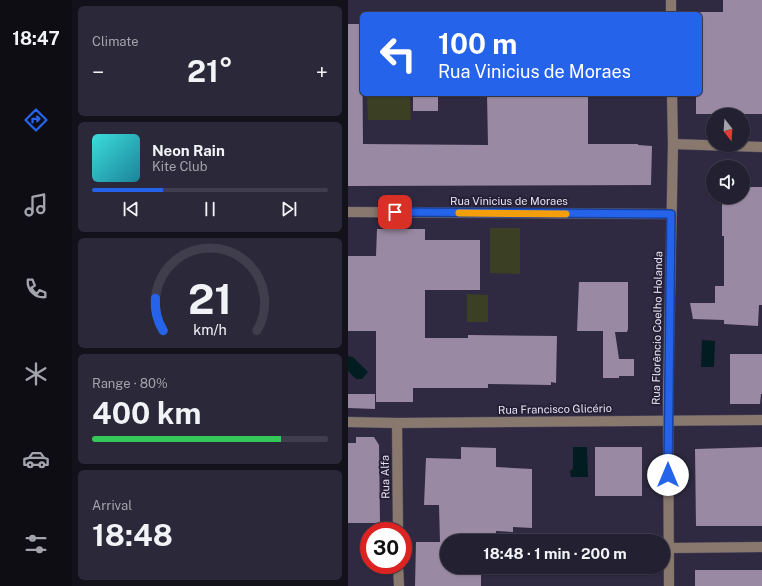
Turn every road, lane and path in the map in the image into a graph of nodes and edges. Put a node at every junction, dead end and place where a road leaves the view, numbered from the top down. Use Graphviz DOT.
graph roads {
  1 [pos="671,0"];
  2 [pos="671,12"];
  3 [pos="672,96"];
  4 [pos="673,144"];
  5 [pos="762,146"];
  6 [pos="348,212"];
  7 [pos="671,214"];
  8 [pos="668,420"];
  9 [pos="762,420"];
  10 [pos="348,422"];
  11 [pos="397,422"];
  12 [pos="398,522"];
  13 [pos="669,534"];
  14 [pos="762,547"];
  15 [pos="670,548"];
  16 [pos="398,574"];
  17 [pos="669,574"];
  18 [pos="398,586"];
  19 [pos="669,586"];
  1 -- 2 [label="street"];
  3 -- 4 [label="street, Rua Florêncio Coelho Holanda"];
  4 -- 5 [label="street"];
  4 -- 7 [label="street, Rua Florêncio Coelho Holanda"];
  6 -- 7 [label="street, Rua Vinicius de Moraes"];
  7 -- 8 [label="street, Rua Florêncio Coelho Holanda"];
  8 -- 9 [label="street, Rua Francisco Glicério"];
  8 -- 11 [label="street, Rua Francisco Glicério"];
  8 -- 13 [label="street, Rua Florêncio Coelho Holanda"];
  10 -- 11 [label="street, Rua Francisco Glicério"];
  11 -- 12 [label="street, Rua Alfa"];
  14 -- 15 [label="street"];
  16 -- 18 [label="street"];
  17 -- 19 [label="street, Rua Florêncio Coelho Holanda"];
}
